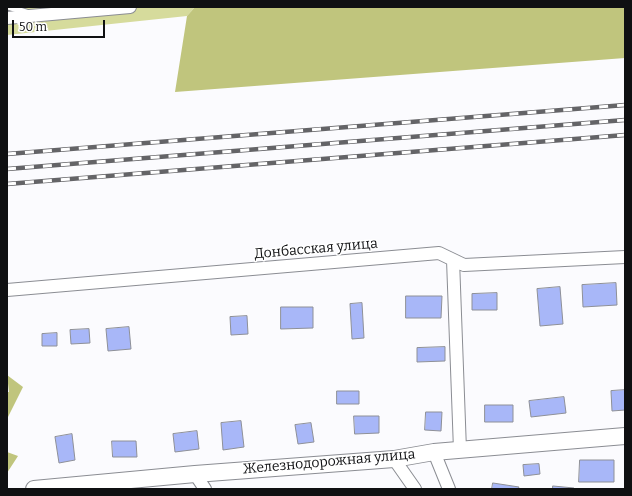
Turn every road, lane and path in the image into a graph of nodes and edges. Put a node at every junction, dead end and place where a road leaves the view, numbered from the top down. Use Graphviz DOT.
graph roads {
  1 [pos="9,7"];
  2 [pos="130,7"];
  3 [pos="31,16"];
  4 [pos="7,18"];
  5 [pos="625,257"];
  6 [pos="453,260"];
  7 [pos="7,290"];
  8 [pos="625,436"];
  9 [pos="460,450"];
  10 [pos="434,452"];
  11 [pos="394,459"];
  12 [pos="195,474"];
  13 [pos="34,489"];
  14 [pos="205,489"];
  15 [pos="415,489"];
  16 [pos="449,489"];
  1 -- 3 [label="lane"];
  2 -- 3 [label="street"];
  3 -- 4 [label="street"];
  5 -- 6 [label="street, Донбасская улица"];
  6 -- 7 [label="street, Донбасская улица"];
  6 -- 9 [label="street"];
  8 -- 9 [label="street, Железнодорожная улица"];
  9 -- 10 [label="street, Железнодорожная улица"];
  10 -- 11 [label="street, Железнодорожная улица"];
  10 -- 16 [label="street"];
  11 -- 12 [label="street, Железнодорожная улица"];
  11 -- 15 [label="street"];
  12 -- 13 [label="street, Железнодорожная улица"];
  12 -- 14 [label="street"];
}
